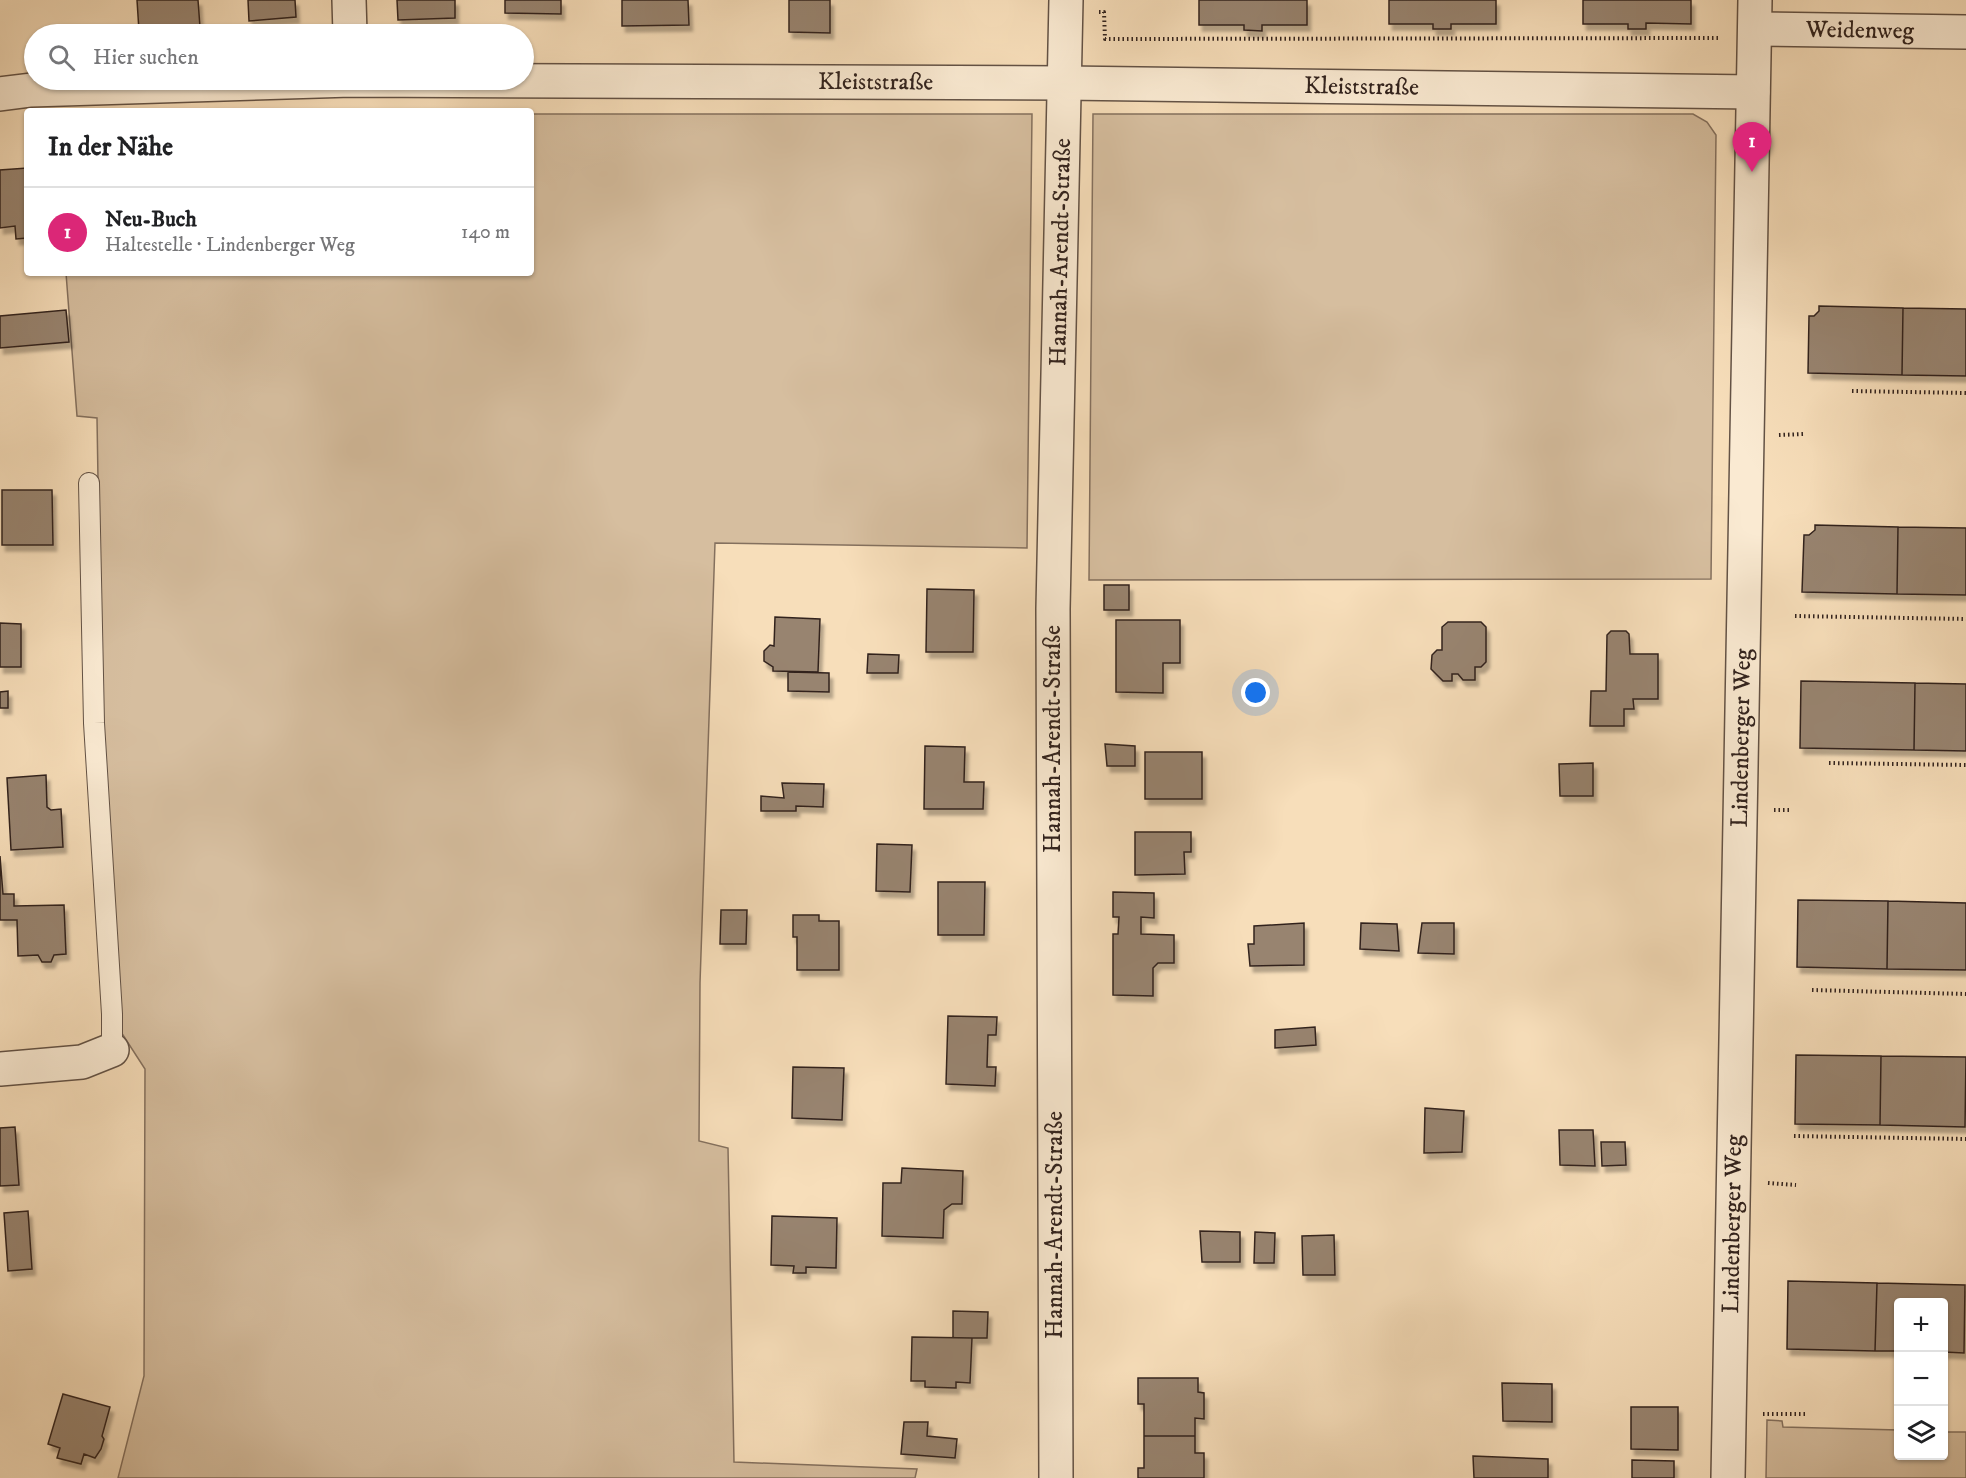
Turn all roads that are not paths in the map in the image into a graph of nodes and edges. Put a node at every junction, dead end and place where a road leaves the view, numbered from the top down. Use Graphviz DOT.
graph roads {
  1 [pos="349,0"];
  2 [pos="1066,5"];
  3 [pos="1746,22"];
  4 [pos="350,24"];
  5 [pos="1966,32"];
  6 [pos="534,81"];
  7 [pos="1065,83"];
  8 [pos="31,90"];
  9 [pos="1753,92"];
  10 [pos="0,94"];
  11 [pos="89,483"];
  12 [pos="112,1050"];
  13 [pos="0,1069"];
  14 [pos="1056,1478"];
  15 [pos="1728,1478"];
  1 -- 4 [label="street"];
  2 -- 7 [label="street, Hannah-Arendt-Straße"];
  3 -- 5 [label="street, Weidenweg"];
  3 -- 9 [label="street, Lindenberger Weg"];
  6 -- 7 [label="street, Kleiststraße"];
  7 -- 9 [label="street, Kleiststraße"];
  7 -- 14 [label="street, Hannah-Arendt-Straße"];
  8 -- 10 [label="street, Kleiststraße"];
  9 -- 15 [label="street, Lindenberger Weg"];
  11 -- 12 [label="lane"];
  12 -- 13 [label="street"];
}
